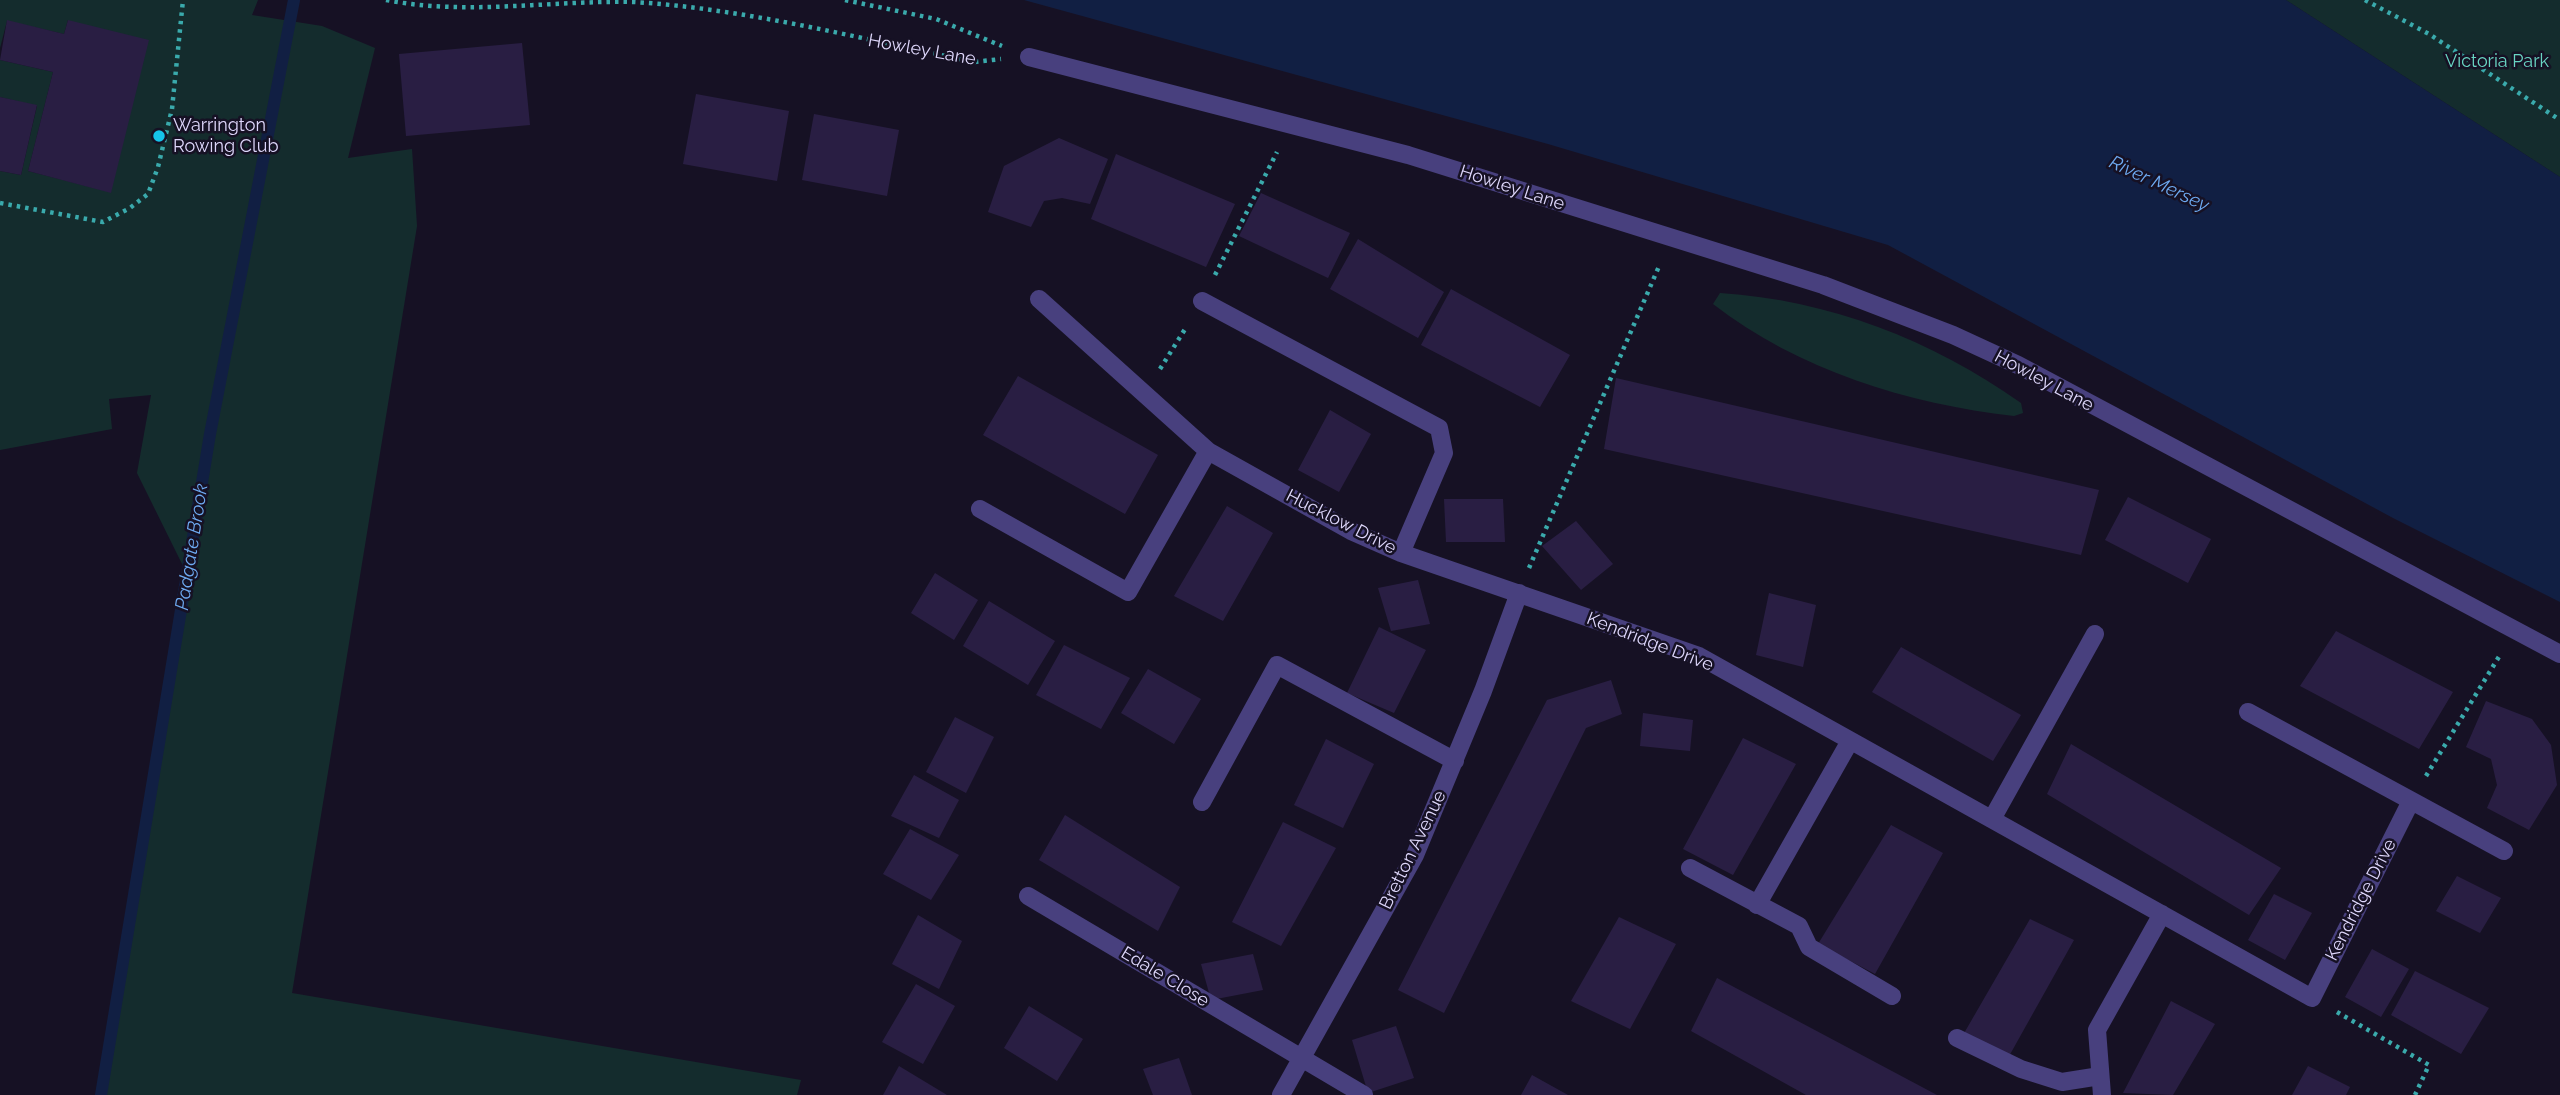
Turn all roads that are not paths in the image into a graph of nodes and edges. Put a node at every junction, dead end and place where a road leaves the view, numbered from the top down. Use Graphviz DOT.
graph roads {
  1 [pos="1029,57"];
  2 [pos="1039,299"];
  3 [pos="1202,301"];
  4 [pos="1208,451"];
  5 [pos="980,509"];
  6 [pos="1401,553"];
  7 [pos="1519,593"];
  8 [pos="2095,634"];
  9 [pos="2560,654"];
  10 [pos="2248,712"];
  11 [pos="1850,741"];
  12 [pos="1455,761"];
  13 [pos="2411,801"];
  14 [pos="1202,802"];
  15 [pos="1992,819"];
  16 [pos="2504,851"];
  17 [pos="1690,868"];
  18 [pos="1028,896"];
  19 [pos="1757,905"];
  20 [pos="2162,914"];
  21 [pos="1892,996"];
  22 [pos="1957,1038"];
  23 [pos="1302,1059"];
  24 [pos="2100,1076"];
  25 [pos="1281,1095"];
  26 [pos="1364,1095"];
  27 [pos="2102,1095"];
  1 -- 9 [label="street, Howley Lane"];
  2 -- 4 [label="street, Hucklow Drive"];
  3 -- 6 [label="street"];
  4 -- 5 [label="street"];
  4 -- 6 [label="street, Hucklow Drive"];
  6 -- 7 [label="street, Hucklow Drive"];
  7 -- 11 [label="street, Kendridge Drive"];
  7 -- 12 [label="street, Bretton Avenue"];
  8 -- 15 [label="street"];
  10 -- 13 [label="street"];
  11 -- 15 [label="street, Kendridge Drive"];
  11 -- 19 [label="street"];
  12 -- 14 [label="street"];
  12 -- 23 [label="street, Bretton Avenue"];
  13 -- 16 [label="street"];
  13 -- 20 [label="street, Kendridge Drive"];
  15 -- 20 [label="street, Kendridge Drive"];
  17 -- 19 [label="street"];
  18 -- 23 [label="street, Edale Close"];
  19 -- 21 [label="street"];
  20 -- 24 [label="street"];
  22 -- 24 [label="street"];
  23 -- 25 [label="street, Bretton Avenue"];
  23 -- 26 [label="street, Edale Close"];
  24 -- 27 [label="street"];
}
